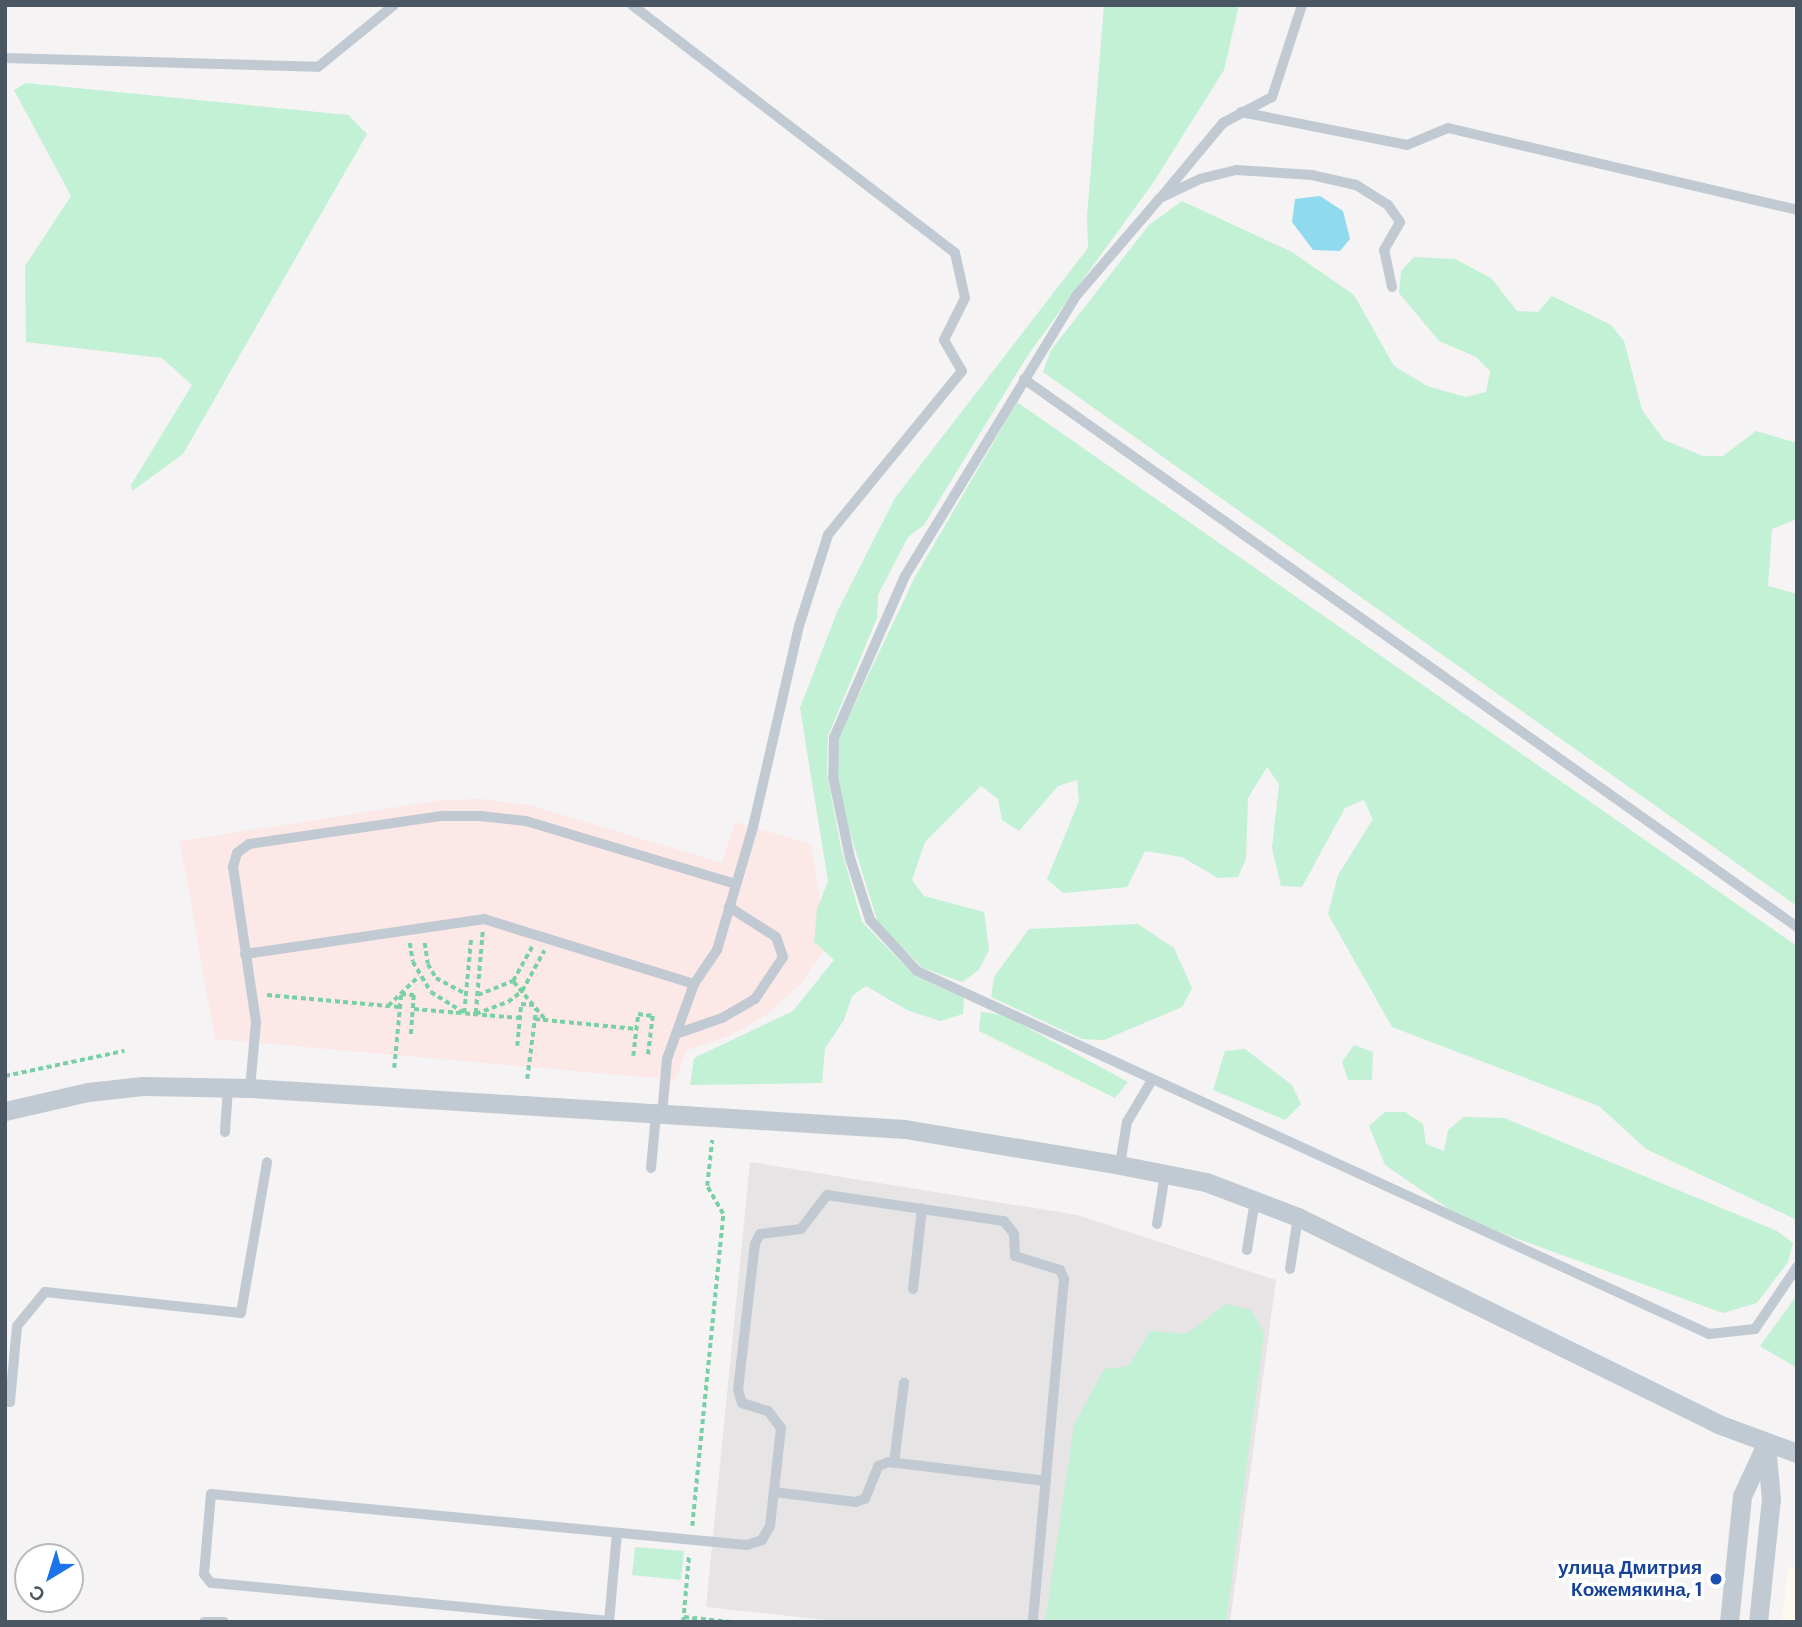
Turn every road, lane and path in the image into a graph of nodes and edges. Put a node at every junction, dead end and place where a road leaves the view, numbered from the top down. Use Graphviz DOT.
graph roads {
  1 [pos="394,5"];
  2 [pos="632,5"];
  3 [pos="1302,5"];
  4 [pos="5,58"];
  5 [pos="1241,112"];
  6 [pos="1160,198"];
  7 [pos="1797,211"];
  8 [pos="1392,287"];
  9 [pos="1024,379"];
  10 [pos="736,884"];
  11 [pos="730,907"];
  12 [pos="484,919"];
  13 [pos="473,920"];
  14 [pos="1797,927"];
  15 [pos="423,928"];
  16 [pos="408,930"];
  17 [pos="535,935"];
  18 [pos="547,939"];
  19 [pos="245,954"];
  20 [pos="419,976"];
  21 [pos="467,981"];
  22 [pos="513,981"];
  23 [pos="479,982"];
  24 [pos="694,984"];
  25 [pos="522,991"];
  26 [pos="251,994"];
  27 [pos="401,994"];
  28 [pos="466,994"];
  29 [pos="478,995"];
  30 [pos="388,1006"];
  31 [pos="400,1007"];
  32 [pos="535,1007"];
  33 [pos="413,1009"];
  34 [pos="464,1013"];
  35 [pos="476,1014"];
  36 [pos="520,1018"];
  37 [pos="535,1019"];
  38 [pos="546,1020"];
  39 [pos="636,1029"];
  40 [pos="676,1034"];
  41 [pos="411,1036"];
  42 [pos="517,1046"];
  43 [pos="124,1051"];
  44 [pos="633,1056"];
  45 [pos="648,1057"];
  46 [pos="394,1068"];
  47 [pos="5,1076"];
  48 [pos="527,1079"];
  49 [pos="1152,1080"];
  50 [pos="228,1088"];
  51 [pos="250,1088"];
  52 [pos="5,1111"];
  53 [pos="659,1115"];
  54 [pos="225,1132"];
  55 [pos="712,1140"];
  56 [pos="267,1163"];
  57 [pos="1120,1165"];
  58 [pos="651,1168"];
  59 [pos="1165,1174"];
  60 [pos="1255,1200"];
  61 [pos="922,1209"];
  62 [pos="1298,1217"];
  63 [pos="1157,1224"];
  64 [pos="1247,1250"];
  65 [pos="1797,1267"];
  66 [pos="1290,1269"];
  67 [pos="913,1289"];
  68 [pos="904,1383"];
  69 [pos="5,1402"];
  70 [pos="1766,1444"];
  71 [pos="1797,1453"];
  72 [pos="894,1463"];
  73 [pos="1046,1481"];
  74 [pos="774,1492"];
  75 [pos="617,1533"];
  76 [pos="691,1540"];
  77 [pos="683,1619"];
  78 [pos="609,1621"];
  79 [pos="204,1622"];
  80 [pos="224,1622"];
  81 [pos="731,1622"];
  82 [pos="1033,1622"];
  83 [pos="1729,1622"];
  84 [pos="1758,1622"];
  1 -- 4 [label="lane"];
  2 -- 10 [label="lane"];
  3 -- 5 [label="lane"];
  5 -- 6 [label="lane"];
  5 -- 7 [label="lane"];
  6 -- 8 [label="lane"];
  6 -- 9 [label="lane"];
  9 -- 14 [label="lane"];
  9 -- 49 [label="lane"];
  10 -- 11 [label="lane"];
  10 -- 19 [label="lane"];
  11 -- 24 [label="lane"];
  11 -- 40 [label="lane"];
  12 -- 13 [label="lane"];
  12 -- 17 [label="lane"];
  12 -- 23 [label="path"];
  13 -- 15 [label="lane"];
  13 -- 21 [label="path"];
  15 -- 16 [label="lane"];
  15 -- 28 [label="path"];
  16 -- 19 [label="lane"];
  16 -- 20 [label="path"];
  17 -- 18 [label="lane"];
  17 -- 22 [label="path"];
  18 -- 24 [label="lane"];
  18 -- 25 [label="path"];
  19 -- 26 [label="lane"];
  20 -- 27 [label="path"];
  20 -- 34 [label="path"];
  21 -- 23 [label="path"];
  21 -- 28 [label="path"];
  22 -- 25 [label="path"];
  22 -- 29 [label="path"];
  23 -- 29 [label="path"];
  24 -- 40 [label="lane"];
  25 -- 32 [label="path"];
  25 -- 35 [label="path"];
  26 -- 30 [label="path"];
  26 -- 51 [label="lane"];
  27 -- 30 [label="path"];
  27 -- 31 [label="path"];
  27 -- 33 [label="path"];
  28 -- 34 [label="path"];
  29 -- 35 [label="path"];
  30 -- 31 [label="path"];
  31 -- 46 [label="path"];
  32 -- 36 [label="path"];
  32 -- 37 [label="path"];
  32 -- 38 [label="path"];
  33 -- 34 [label="path"];
  33 -- 41 [label="path"];
  34 -- 35 [label="path"];
  35 -- 36 [label="path"];
  36 -- 42 [label="path"];
  37 -- 38 [label="path"];
  37 -- 48 [label="path"];
  38 -- 39 [label="path"];
  39 -- 44 [label="path"];
  39 -- 45 [label="path"];
  40 -- 53 [label="lane"];
  43 -- 47 [label="path"];
  49 -- 57 [label="lane"];
  49 -- 65 [label="lane"];
  50 -- 51 [label="street"];
  50 -- 52 [label="street"];
  50 -- 54 [label="lane"];
  51 -- 53 [label="street"];
  53 -- 57 [label="street"];
  53 -- 58 [label="lane"];
  55 -- 76 [label="path"];
  56 -- 69 [label="lane"];
  57 -- 59 [label="street"];
  59 -- 60 [label="street"];
  59 -- 63 [label="lane"];
  60 -- 62 [label="street"];
  60 -- 64 [label="lane"];
  61 -- 67 [label="lane"];
  61 -- 73 [label="lane"];
  61 -- 74 [label="lane"];
  62 -- 66 [label="lane"];
  62 -- 70 [label="street"];
  68 -- 72 [label="lane"];
  70 -- 71 [label="street"];
  70 -- 83 [label="street"];
  70 -- 84 [label="street"];
  72 -- 73 [label="lane"];
  72 -- 74 [label="lane"];
  73 -- 82 [label="lane"];
  74 -- 76 [label="lane"];
  75 -- 76 [label="lane"];
  75 -- 78 [label="lane"];
  75 -- 78 [label="lane"];
  76 -- 77 [label="path"];
  77 -- 81 [label="path"];
  79 -- 80 [label="lane"];
}
